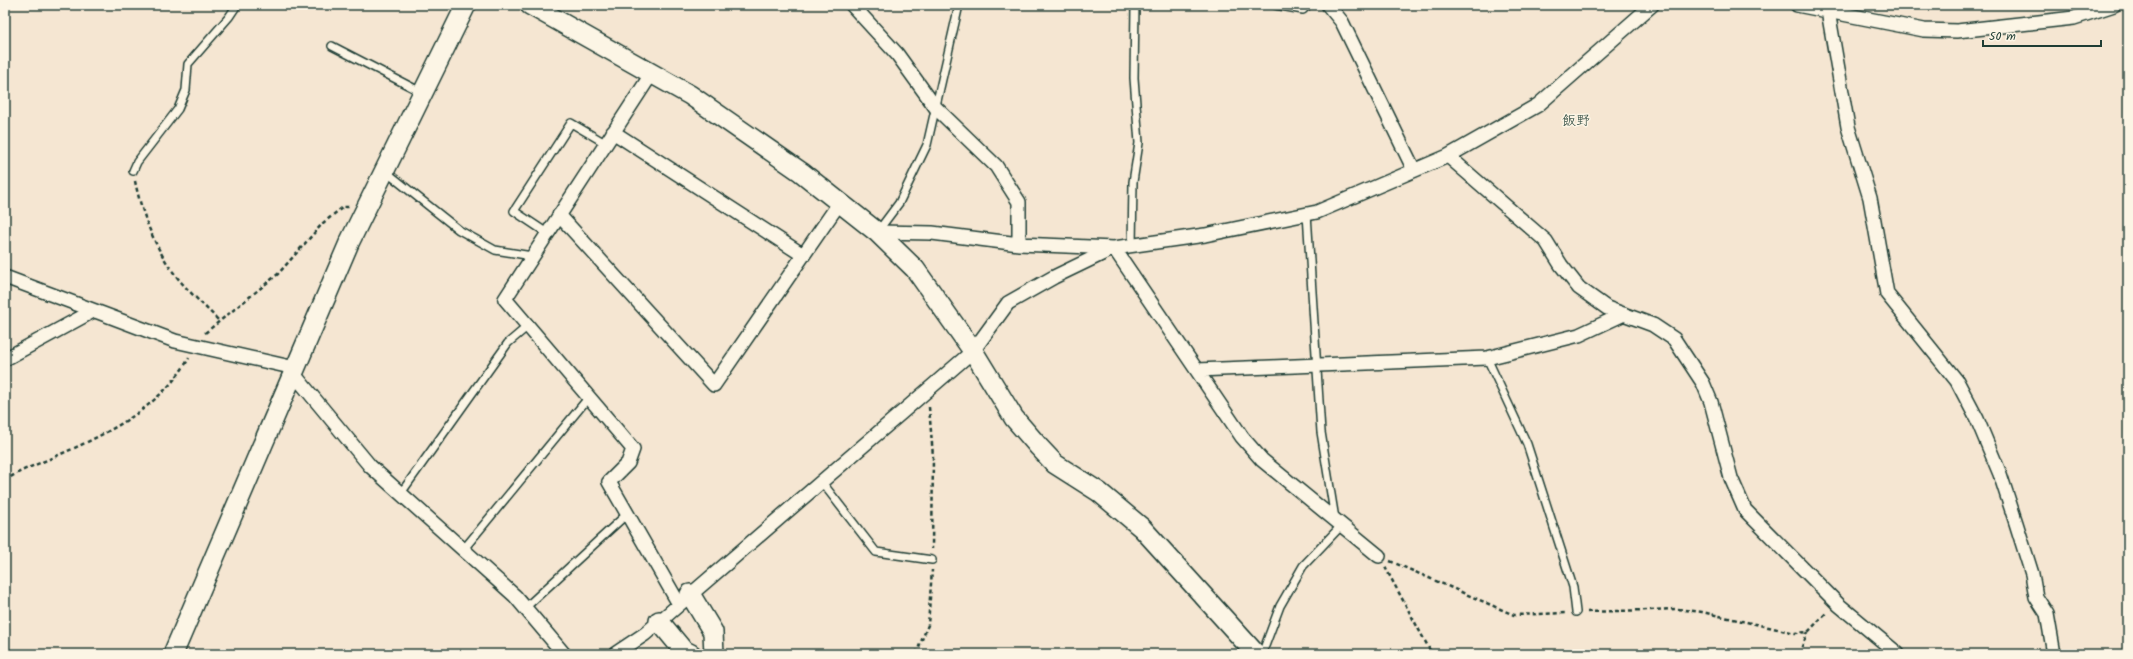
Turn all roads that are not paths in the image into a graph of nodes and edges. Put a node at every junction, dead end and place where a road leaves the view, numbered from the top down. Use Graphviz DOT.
graph roads {
  1 [pos="237,5"];
  2 [pos="466,5"];
  3 [pos="530,5"];
  4 [pos="852,5"];
  5 [pos="959,5"];
  6 [pos="1135,5"];
  7 [pos="1275,5"];
  8 [pos="1308,5"];
  9 [pos="1328,5"];
  10 [pos="1652,5"];
  11 [pos="1797,5"];
  12 [pos="2114,5"];
  13 [pos="1828,11"];
  14 [pos="332,46"];
  15 [pos="652,73"];
  16 [pos="423,93"];
  17 [pos="936,108"];
  18 [pos="613,132"];
  19 [pos="605,144"];
  20 [pos="1448,156"];
  21 [pos="1414,170"];
  22 [pos="133,171"];
  23 [pos="385,171"];
  24 [pos="840,202"];
  25 [pos="1307,214"];
  26 [pos="559,216"];
  27 [pos="877,232"];
  28 [pos="547,233"];
  29 [pos="1019,244"];
  30 [pos="1132,246"];
  31 [pos="1114,248"];
  32 [pos="803,255"];
  33 [pos="532,256"];
  34 [pos="5,277"];
  35 [pos="93,311"];
  36 [pos="1624,314"];
  37 [pos="528,326"];
  38 [pos="974,351"];
  39 [pos="1487,358"];
  40 [pos="5,359"];
  41 [pos="1316,365"];
  42 [pos="294,370"];
  43 [pos="1197,370"];
  44 [pos="589,397"];
  45 [pos="821,481"];
  46 [pos="402,494"];
  47 [pos="627,514"];
  48 [pos="1338,523"];
  49 [pos="463,550"];
  50 [pos="1379,556"];
  51 [pos="932,560"];
  52 [pos="684,599"];
  53 [pos="525,608"];
  54 [pos="1576,612"];
  55 [pos="659,621"];
  56 [pos="173,654"];
  57 [pos="564,654"];
  58 [pos="615,654"];
  59 [pos="691,654"];
  60 [pos="714,654"];
  61 [pos="1256,654"];
  62 [pos="1262,654"];
  63 [pos="1898,654"];
  64 [pos="2054,654"];
  1 -- 22 [label="lane"];
  2 -- 16 [label="street"];
  3 -- 15 [label="street"];
  4 -- 17 [label="street"];
  5 -- 17 [label="lane"];
  6 -- 30 [label="lane"];
  7 -- 8 [label="lane"];
  9 -- 21 [label="street"];
  10 -- 20 [label="street"];
  11 -- 13 [label="street"];
  12 -- 13 [label="street"];
  13 -- 64 [label="street"];
  14 -- 16 [label="lane"];
  15 -- 18 [label="street"];
  15 -- 24 [label="street"];
  16 -- 23 [label="street"];
  17 -- 27 [label="lane"];
  17 -- 29 [label="street"];
  18 -- 19 [label="street"];
  18 -- 32 [label="street"];
  19 -- 26 [label="street"];
  19 -- 28 [label="lane"];
  20 -- 21 [label="street"];
  20 -- 36 [label="street"];
  21 -- 25 [label="street"];
  23 -- 33 [label="lane"];
  23 -- 42 [label="street"];
  24 -- 27 [label="street"];
  24 -- 32 [label="street"];
  25 -- 30 [label="street"];
  25 -- 41 [label="lane"];
  26 -- 28 [label="street"];
  26 -- 32 [label="street"];
  27 -- 29 [label="street"];
  27 -- 38 [label="street"];
  28 -- 33 [label="street"];
  29 -- 31 [label="street"];
  30 -- 31 [label="street"];
  31 -- 38 [label="street"];
  31 -- 43 [label="street"];
  33 -- 37 [label="street"];
  34 -- 35 [label="street"];
  35 -- 40 [label="street"];
  35 -- 42 [label="street"];
  36 -- 39 [label="street"];
  36 -- 63 [label="street"];
  37 -- 44 [label="street"];
  37 -- 46 [label="lane"];
  38 -- 45 [label="street"];
  38 -- 61 [label="street"];
  39 -- 41 [label="street"];
  39 -- 54 [label="lane"];
  41 -- 43 [label="street"];
  41 -- 48 [label="lane"];
  42 -- 46 [label="street"];
  42 -- 56 [label="street"];
  43 -- 48 [label="street"];
  44 -- 47 [label="street"];
  44 -- 49 [label="lane"];
  45 -- 51 [label="lane"];
  45 -- 52 [label="street"];
  46 -- 49 [label="street"];
  47 -- 52 [label="street"];
  47 -- 53 [label="lane"];
  48 -- 50 [label="street"];
  48 -- 62 [label="lane"];
  49 -- 53 [label="street"];
  52 -- 55 [label="street"];
  52 -- 60 [label="street"];
  53 -- 57 [label="street"];
  55 -- 58 [label="street"];
  55 -- 59 [label="street"];
}
